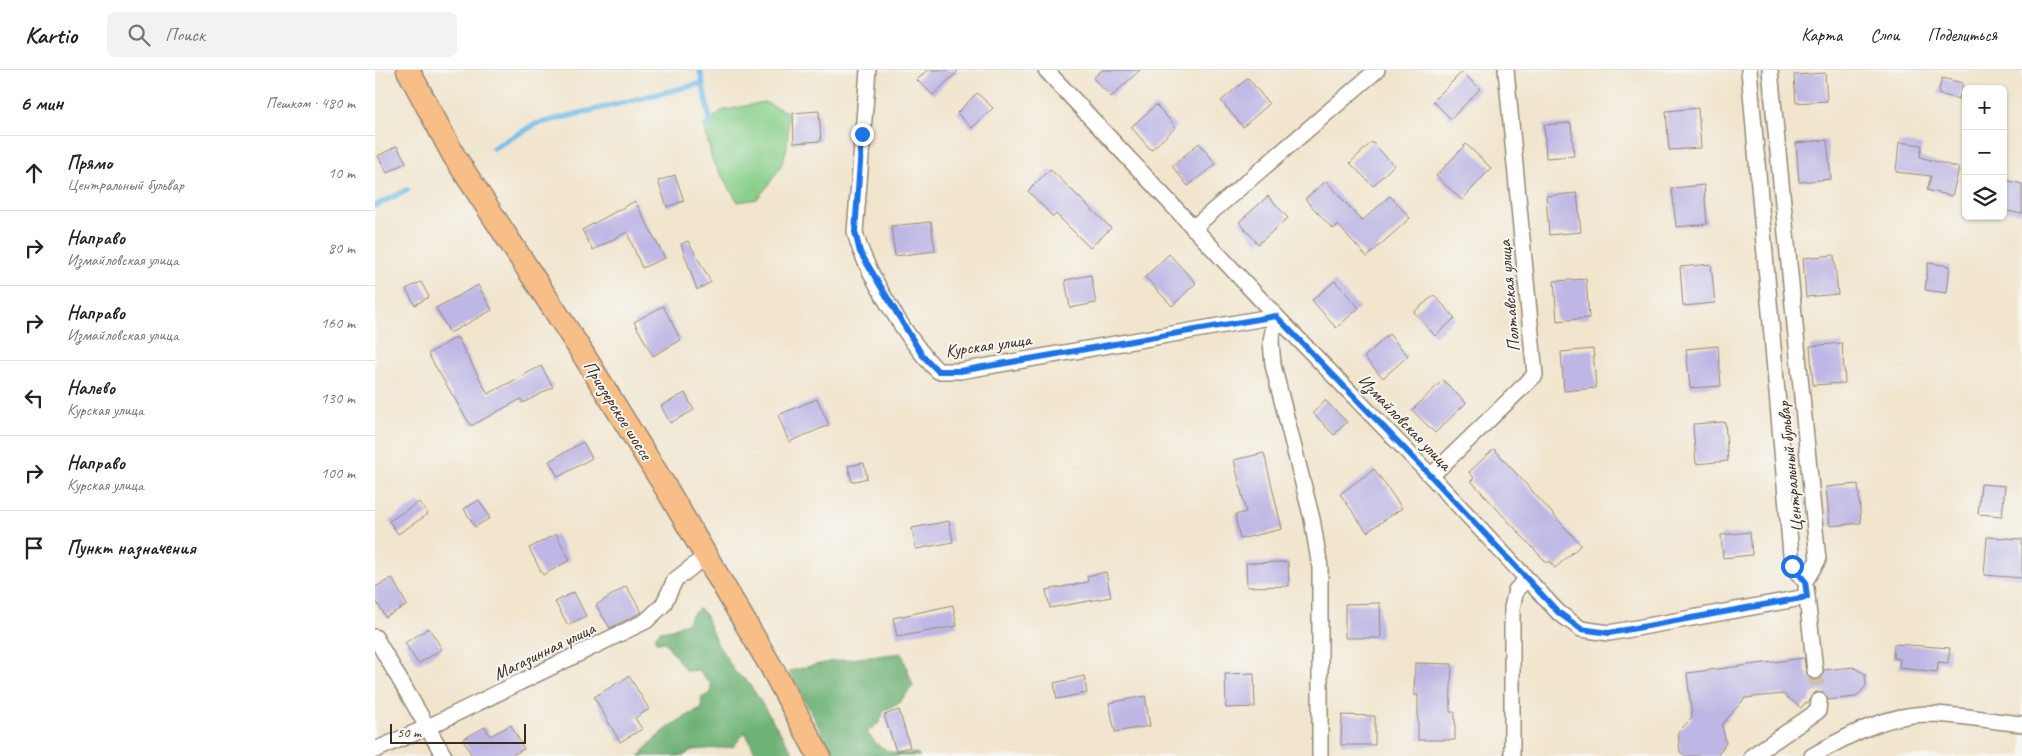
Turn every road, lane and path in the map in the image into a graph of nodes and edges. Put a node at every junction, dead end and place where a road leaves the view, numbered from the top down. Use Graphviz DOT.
graph roads {
  1 [pos="408,70"];
  2 [pos="868,70"];
  3 [pos="1047,70"];
  4 [pos="1377,70"];
  5 [pos="1506,70"];
  6 [pos="1749,70"];
  7 [pos="1769,70"];
  8 [pos="1193,228"];
  9 [pos="1276,316"];
  10 [pos="1431,476"];
  11 [pos="706,556"];
  12 [pos="1527,579"];
  13 [pos="1805,581"];
  14 [pos="1807,597"];
  15 [pos="375,636"];
  16 [pos="1815,671"];
  17 [pos="1819,701"];
  18 [pos="2022,724"];
  19 [pos="428,727"];
  20 [pos="375,750"];
  21 [pos="444,756"];
  22 [pos="819,756"];
  23 [pos="1320,756"];
  24 [pos="1512,756"];
  25 [pos="1753,756"];
  26 [pos="1812,756"];
  1 -- 11 [label="main road, Приозерское шоссе"];
  2 -- 9 [label="street, Курская улица"];
  3 -- 8 [label="street, Измайловская улица"];
  4 -- 8 [label="street"];
  5 -- 10 [label="street, Полтавская улица"];
  6 -- 13 [label="street, Центральный бульвар"];
  7 -- 13 [label="street, Центральный бульвар"];
  8 -- 9 [label="street, Измайловская улица"];
  9 -- 10 [label="street, Измайловская улица"];
  9 -- 23 [label="street"];
  10 -- 12 [label="street, Измайловская улица"];
  11 -- 19 [label="street, Магазинная улица"];
  11 -- 22 [label="main road, Приозерское шоссе"];
  12 -- 14 [label="street, Измайловская улица"];
  12 -- 24 [label="street"];
  13 -- 14 [label="street"];
  14 -- 16 [label="street"];
  15 -- 19 [label="street"];
  17 -- 25 [label="street"];
  18 -- 26 [label="street"];
  19 -- 20 [label="street, Магазинная улица"];
  19 -- 21 [label="street"];
}
